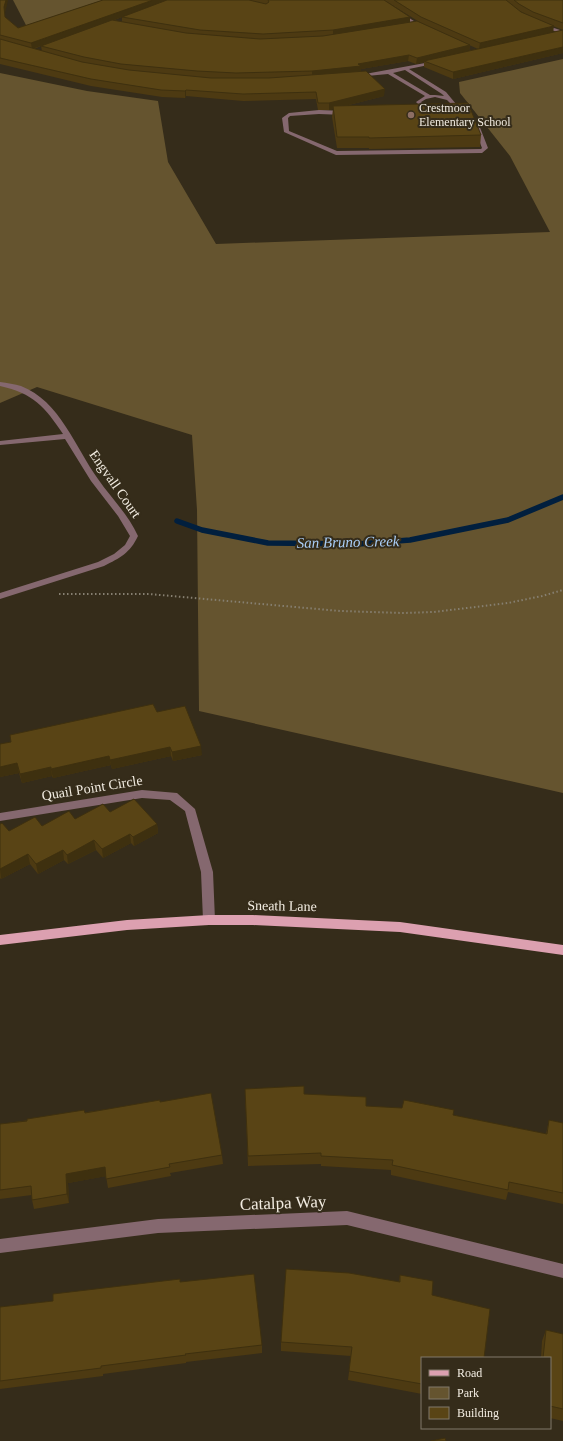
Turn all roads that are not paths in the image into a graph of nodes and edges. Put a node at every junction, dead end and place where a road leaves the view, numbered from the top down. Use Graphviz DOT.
graph roads {
  1 [pos="379,0"];
  2 [pos="539,24"];
  3 [pos="418,26"];
  4 [pos="410,27"];
  5 [pos="430,31"];
  6 [pos="563,33"];
  7 [pos="555,35"];
  8 [pos="442,61"];
  9 [pos="406,69"];
  10 [pos="389,72"];
  11 [pos="350,77"];
  12 [pos="429,97"];
  13 [pos="447,98"];
  14 [pos="454,104"];
  15 [pos="461,106"];
  16 [pos="348,113"];
  17 [pos="474,121"];
  18 [pos="0,384"];
  19 [pos="68,436"];
  20 [pos="0,443"];
  21 [pos="0,596"];
  22 [pos="0,817"];
  23 [pos="209,920"];
  24 [pos="0,940"];
  25 [pos="563,950"];
  26 [pos="0,1246"];
  27 [pos="563,1270"];
  1 -- 3 [label="street"];
  2 -- 6 [label="street"];
  3 -- 4 [label="street"];
  3 -- 5 [label="street"];
  6 -- 7 [label="street"];
  8 -- 9 [label="street"];
  9 -- 10 [label="street"];
  9 -- 13 [label="street"];
  10 -- 11 [label="street"];
  10 -- 12 [label="street"];
  12 -- 13 [label="street"];
  12 -- 14 [label="street"];
  13 -- 14 [label="street"];
  14 -- 15 [label="street"];
  16 -- 17 [label="street"];
  18 -- 19 [label="street, Engvall Court"];
  19 -- 20 [label="street"];
  19 -- 21 [label="street, Engvall Court"];
  22 -- 23 [label="street, Quail Point Circle"];
  23 -- 24 [label="main road, Sneath Lane"];
  23 -- 25 [label="main road, Sneath Lane"];
  26 -- 27 [label="street, Catalpa Way"];
}
